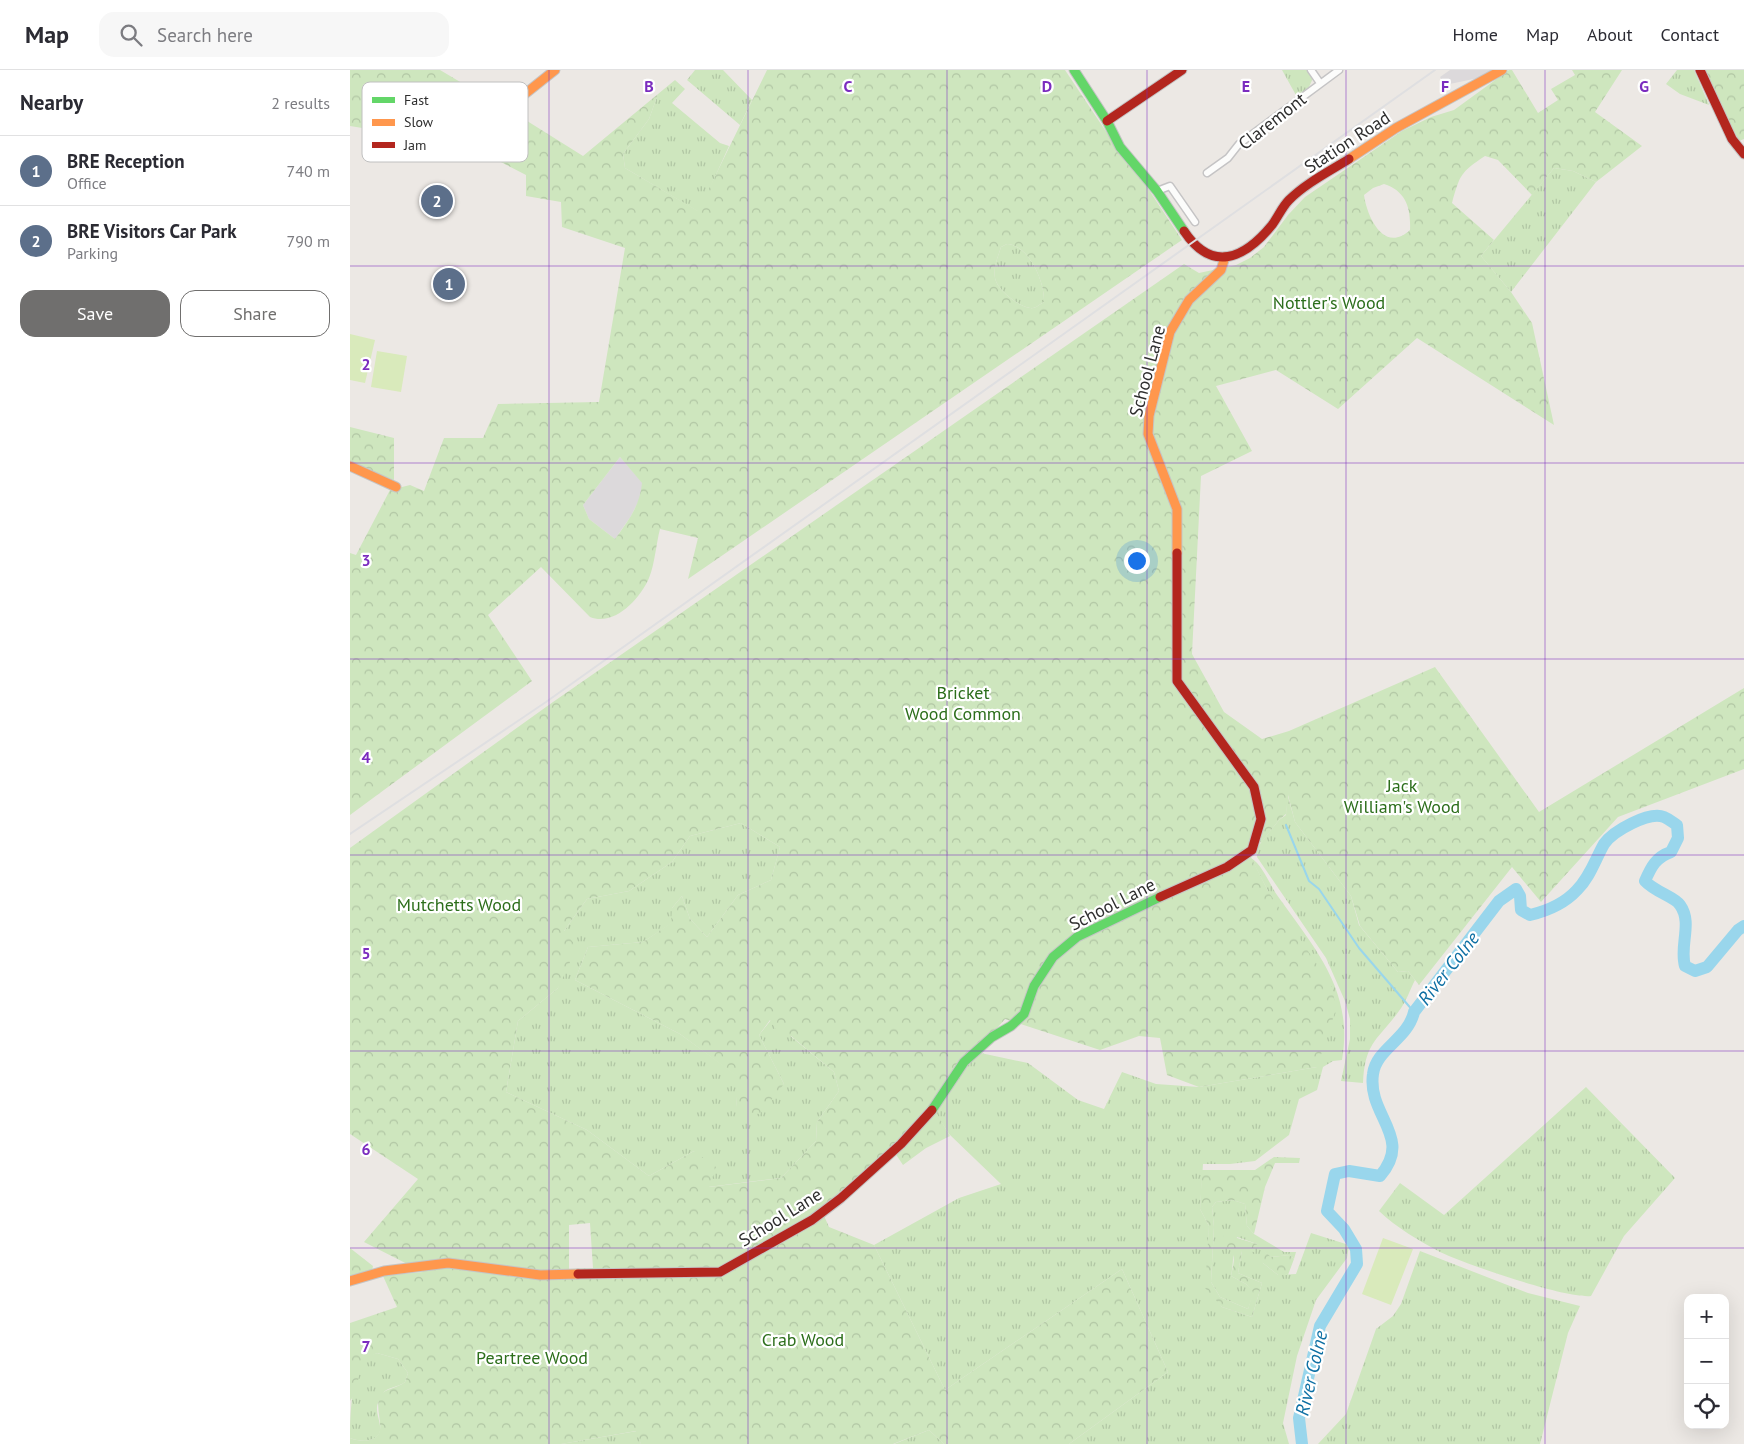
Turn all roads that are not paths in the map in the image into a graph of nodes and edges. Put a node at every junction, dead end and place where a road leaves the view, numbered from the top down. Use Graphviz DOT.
graph roads {
  1 [pos="555,70"];
  2 [pos="1074,70"];
  3 [pos="1182,70"];
  4 [pos="1311,70"];
  5 [pos="1339,70"];
  6 [pos="1502,70"];
  7 [pos="1700,70"];
  8 [pos="1320,83"];
  9 [pos="528,91"];
  10 [pos="1107,121"];
  11 [pos="1744,154"];
  12 [pos="1207,172"];
  13 [pos="1157,192"];
  14 [pos="1195,222"];
  15 [pos="1225,257"];
  16 [pos="350,466"];
  17 [pos="396,487"];
  18 [pos="350,1281"];
  1 -- 9 [label="street"];
  2 -- 10 [label="street"];
  3 -- 10 [label="street"];
  4 -- 8 [label="street"];
  5 -- 8 [label="street, Claremont"];
  6 -- 15 [label="street, Station Road"];
  7 -- 11 [label="street"];
  8 -- 12 [label="street, Claremont"];
  10 -- 13 [label="street"];
  13 -- 14 [label="street"];
  13 -- 15 [label="street"];
  15 -- 18 [label="street, School Lane"];
  16 -- 17 [label="street"];
}
